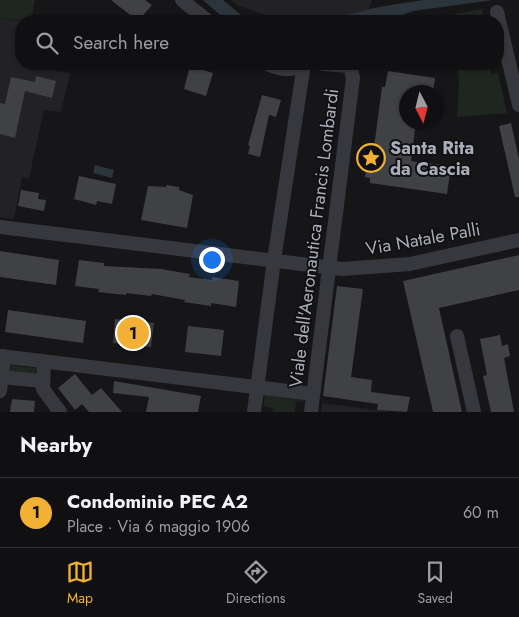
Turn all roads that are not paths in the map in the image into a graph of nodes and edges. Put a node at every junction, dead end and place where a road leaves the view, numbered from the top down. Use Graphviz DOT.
graph roads {
  1 [pos="182,0"];
  2 [pos="497,12"];
  3 [pos="201,15"];
  4 [pos="498,15"];
  5 [pos="504,42"];
  6 [pos="301,70"];
  7 [pos="351,70"];
  8 [pos="519,105"];
  9 [pos="0,227"];
  10 [pos="519,240"];
  11 [pos="274,260"];
  12 [pos="329,268"];
  13 [pos="457,336"];
  14 [pos="2,356"];
  15 [pos="44,362"];
  16 [pos="42,381"];
  17 [pos="1,384"];
  18 [pos="258,388"];
  19 [pos="313,394"];
  20 [pos="60,412"];
  21 [pos="254,412"];
  22 [pos="311,412"];
  23 [pos="474,412"];
  1 -- 3 [label="street"];
  2 -- 4 [label="street"];
  5 -- 8 [label="street"];
  6 -- 11 [label="street, Viale dell'Aeronautica Francis Lombardi"];
  7 -- 12 [label="street, Viale dell'Aeronautica Francis Lombardi"];
  9 -- 11 [label="street, Via Natale Palli"];
  10 -- 12 [label="street, Via Natale Palli"];
  11 -- 12 [label="street, Via Natale Palli"];
  11 -- 18 [label="street, Viale dell'Aeronautica Francis Lombardi"];
  12 -- 19 [label="street, Viale dell'Aeronautica Francis Lombardi"];
  13 -- 23 [label="street"];
  14 -- 15 [label="street"];
  14 -- 17 [label="street"];
  15 -- 16 [label="street"];
  15 -- 18 [label="street"];
  16 -- 17 [label="street"];
  16 -- 20 [label="street"];
  18 -- 19 [label="street"];
  18 -- 21 [label="street, Viale dell'Aeronautica Francis Lombardi"];
  19 -- 22 [label="street, Viale dell'Aeronautica Francis Lombardi"];
}
